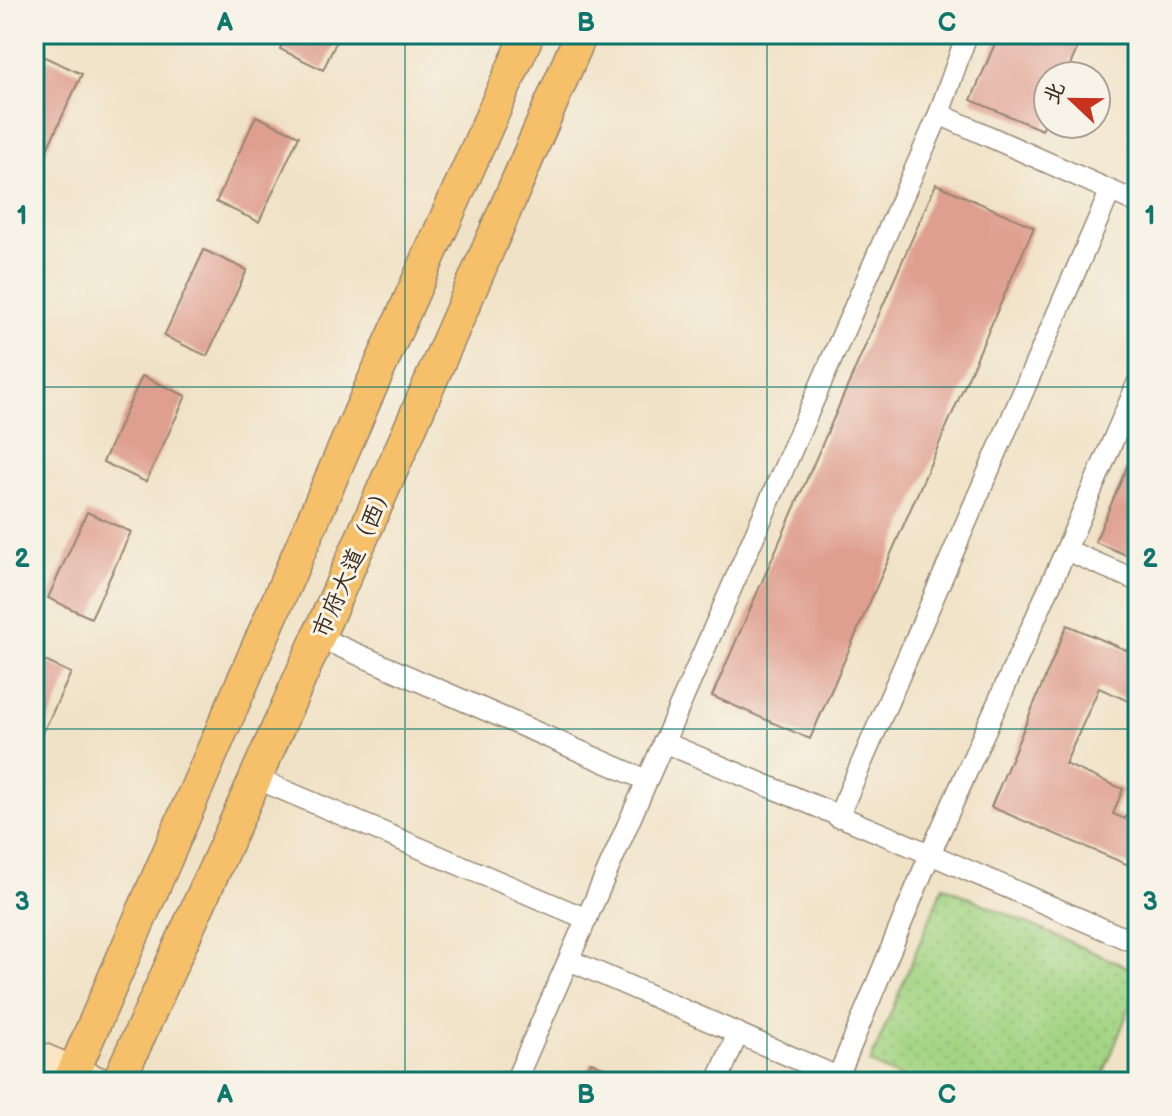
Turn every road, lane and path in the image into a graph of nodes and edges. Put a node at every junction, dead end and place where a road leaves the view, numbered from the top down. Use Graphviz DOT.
graph roads {
  1 [pos="528,34"];
  2 [pos="581,34"];
  3 [pos="967,34"];
  4 [pos="939,114"];
  5 [pos="1110,192"];
  6 [pos="1138,203"];
  7 [pos="1138,382"];
  8 [pos="1066,550"];
  9 [pos="1138,581"];
  10 [pos="318,637"];
  11 [pos="663,742"];
  12 [pos="255,778"];
  13 [pos="646,780"];
  14 [pos="838,817"];
  15 [pos="930,854"];
  16 [pos="587,919"];
  17 [pos="1138,944"];
  18 [pos="569,960"];
  19 [pos="738,1033"];
  20 [pos="34,1055"];
  21 [pos="80,1079"];
  22 [pos="841,1080"];
  23 [pos="118,1082"];
  24 [pos="515,1082"];
  25 [pos="717,1082"];
  1 -- 21 [label="main road"];
  2 -- 10 [label="main road, 市府大道（西）"];
  3 -- 4 [label="street"];
  4 -- 5 [label="street"];
  4 -- 11 [label="street"];
  5 -- 6 [label="street"];
  5 -- 14 [label="street"];
  7 -- 8 [label="street"];
  8 -- 9 [label="street"];
  8 -- 15 [label="street"];
  10 -- 12 [label="main road, 市府大道（西）"];
  10 -- 13 [label="street"];
  11 -- 13 [label="street"];
  11 -- 14 [label="street"];
  12 -- 16 [label="street"];
  12 -- 23 [label="main road, 市府大道（西）"];
  13 -- 16 [label="street"];
  14 -- 15 [label="street"];
  15 -- 17 [label="street"];
  15 -- 22 [label="street"];
  16 -- 18 [label="street"];
  18 -- 19 [label="street"];
  18 -- 24 [label="street"];
  19 -- 22 [label="street"];
  19 -- 25 [label="street"];
  20 -- 21 [label="main road"];
}
